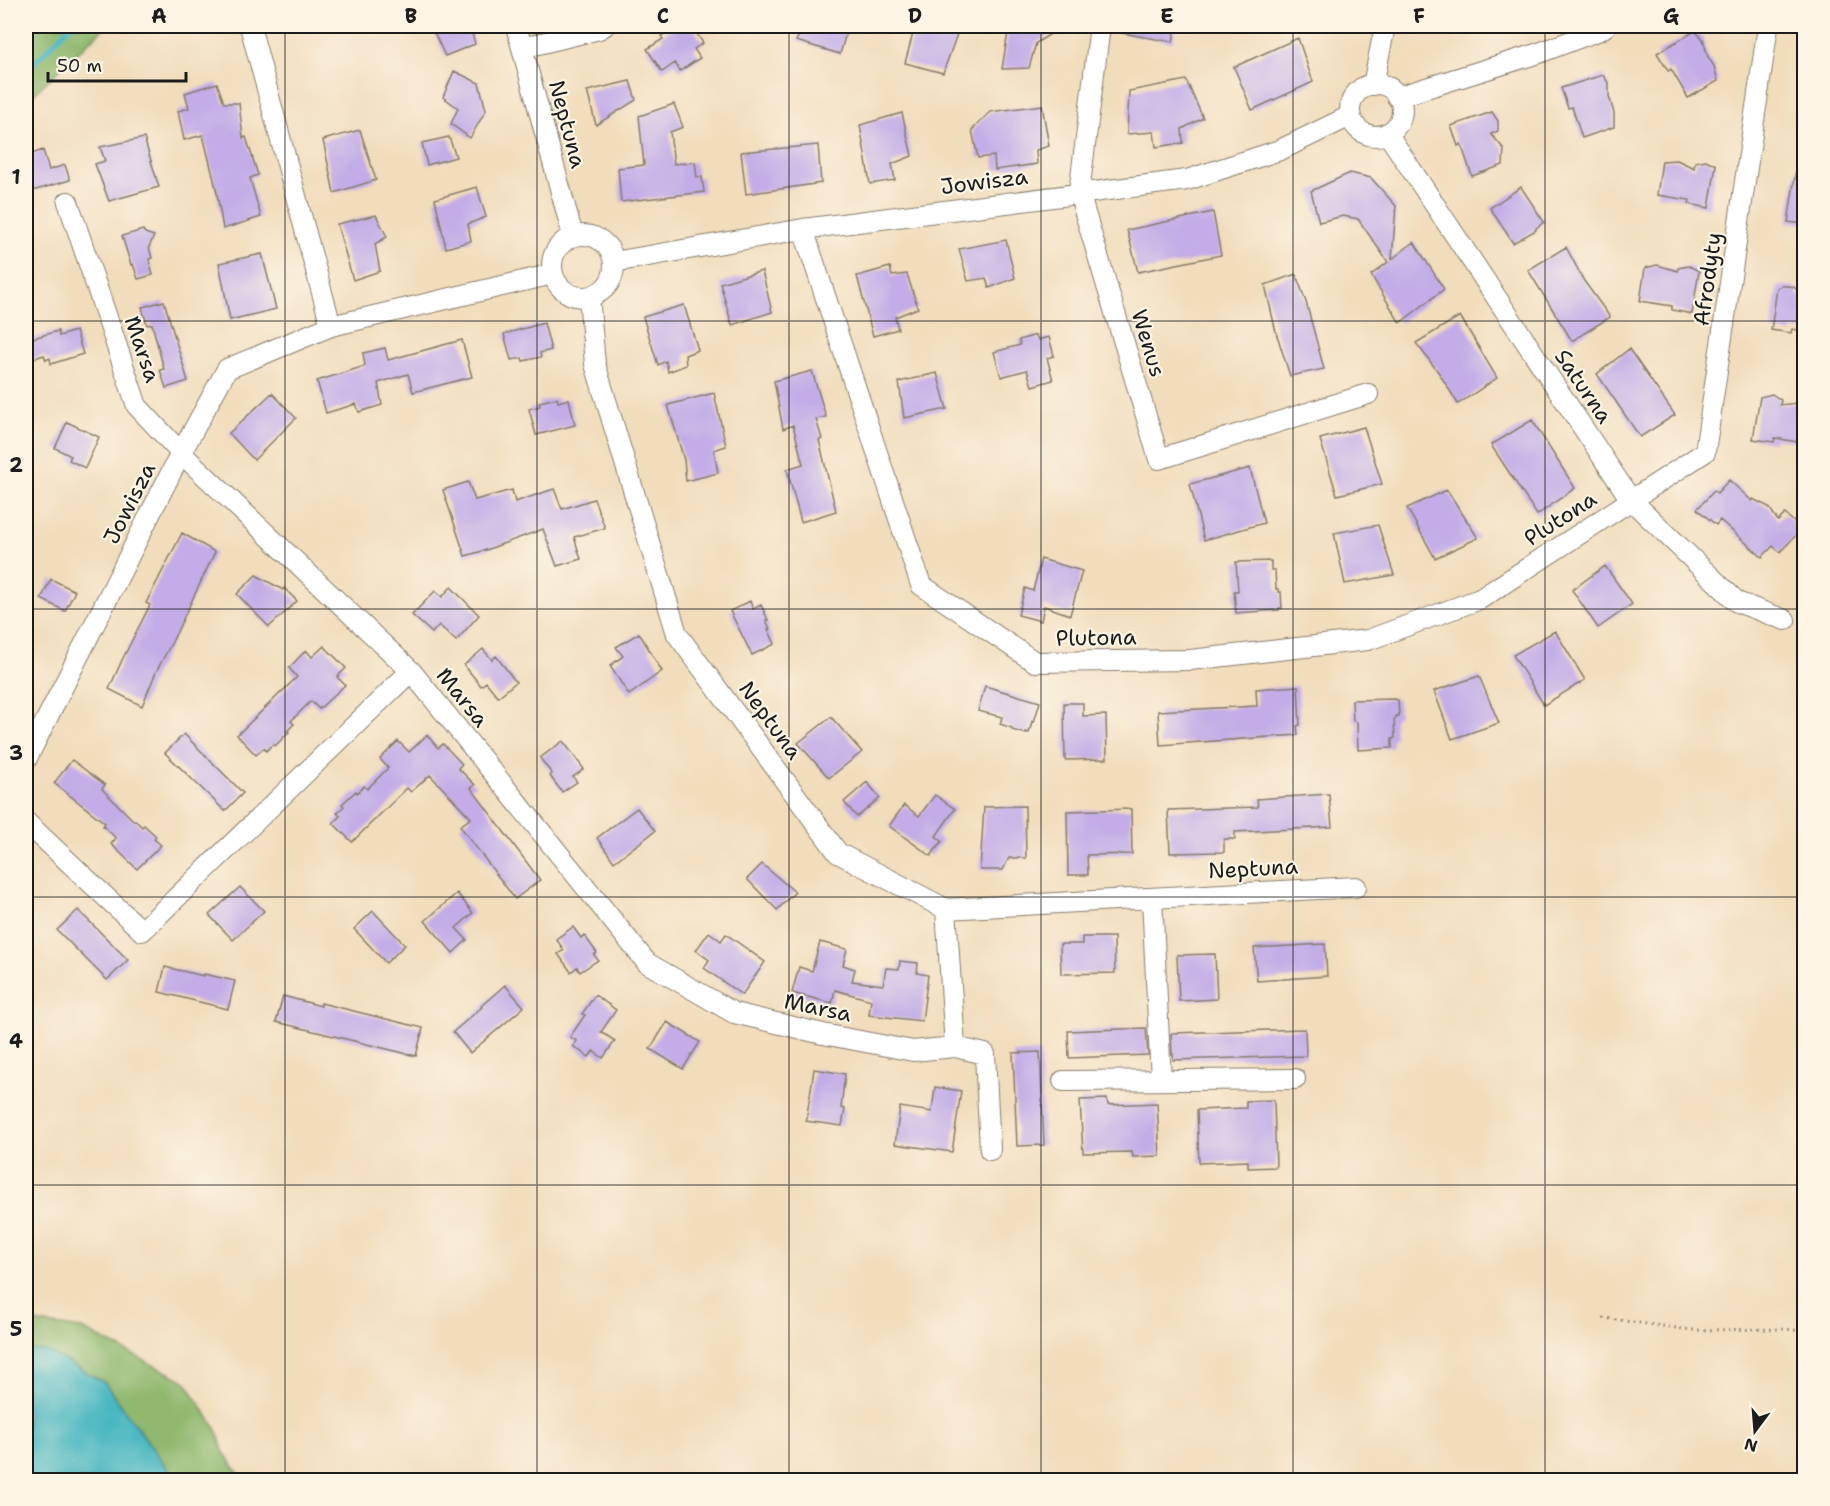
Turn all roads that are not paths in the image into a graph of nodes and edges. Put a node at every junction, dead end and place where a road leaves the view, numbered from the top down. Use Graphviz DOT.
graph roads {
  1 [pos="250,26"];
  2 [pos="516,26"];
  3 [pos="604,26"];
  4 [pos="1100,26"];
  5 [pos="1385,26"];
  6 [pos="1606,26"];
  7 [pos="1768,26"];
  8 [pos="522,48"];
  9 [pos="1373,85"];
  10 [pos="1397,97"];
  11 [pos="1350,116"];
  12 [pos="1387,133"];
  13 [pos="1079,193"];
  14 [pos="68,202"];
  15 [pos="803,229"];
  16 [pos="573,236"];
  17 [pos="614,262"];
  18 [pos="553,274"];
  19 [pos="589,297"];
  20 [pos="332,326"];
  21 [pos="1368,394"];
  22 [pos="181,453"];
  23 [pos="1631,500"];
  24 [pos="1785,620"];
  25 [pos="411,670"];
  26 [pos="26,760"];
  27 [pos="26,822"];
  28 [pos="1356,887"];
  29 [pos="1152,898"];
  30 [pos="946,909"];
  31 [pos="955,1047"];
  32 [pos="1295,1079"];
  33 [pos="1161,1080"];
  34 [pos="1063,1081"];
  35 [pos="990,1150"];
  1 -- 20 [label="street"];
  2 -- 8 [label="street, Neptuna"];
  3 -- 8 [label="street"];
  4 -- 13 [label="street, Wenus"];
  5 -- 9 [label="street"];
  6 -- 10 [label="street"];
  7 -- 23 [label="street, Afrodyty"];
  8 -- 16 [label="street, Neptuna"];
  9 -- 10 [label="street"];
  9 -- 11 [label="street"];
  10 -- 12 [label="street"];
  11 -- 12 [label="street"];
  11 -- 13 [label="street, Jowisza"];
  12 -- 23 [label="street, Saturna"];
  13 -- 15 [label="street, Jowisza"];
  13 -- 21 [label="street, Wenus"];
  14 -- 22 [label="street, Marsa"];
  15 -- 17 [label="street, Jowisza"];
  15 -- 23 [label="street, Plutona"];
  16 -- 17 [label="street"];
  16 -- 18 [label="street"];
  17 -- 19 [label="street"];
  18 -- 19 [label="street"];
  18 -- 20 [label="street, Jowisza"];
  19 -- 30 [label="street, Neptuna"];
  20 -- 22 [label="street, Jowisza"];
  22 -- 25 [label="street, Marsa"];
  22 -- 26 [label="street, Jowisza"];
  23 -- 24 [label="street, Saturna"];
  25 -- 27 [label="street"];
  25 -- 31 [label="street, Marsa"];
  28 -- 29 [label="street, Neptuna"];
  29 -- 30 [label="street, Neptuna"];
  29 -- 33 [label="street"];
  30 -- 31 [label="street"];
  31 -- 35 [label="street, Marsa"];
  32 -- 33 [label="street"];
  33 -- 34 [label="street"];
}
